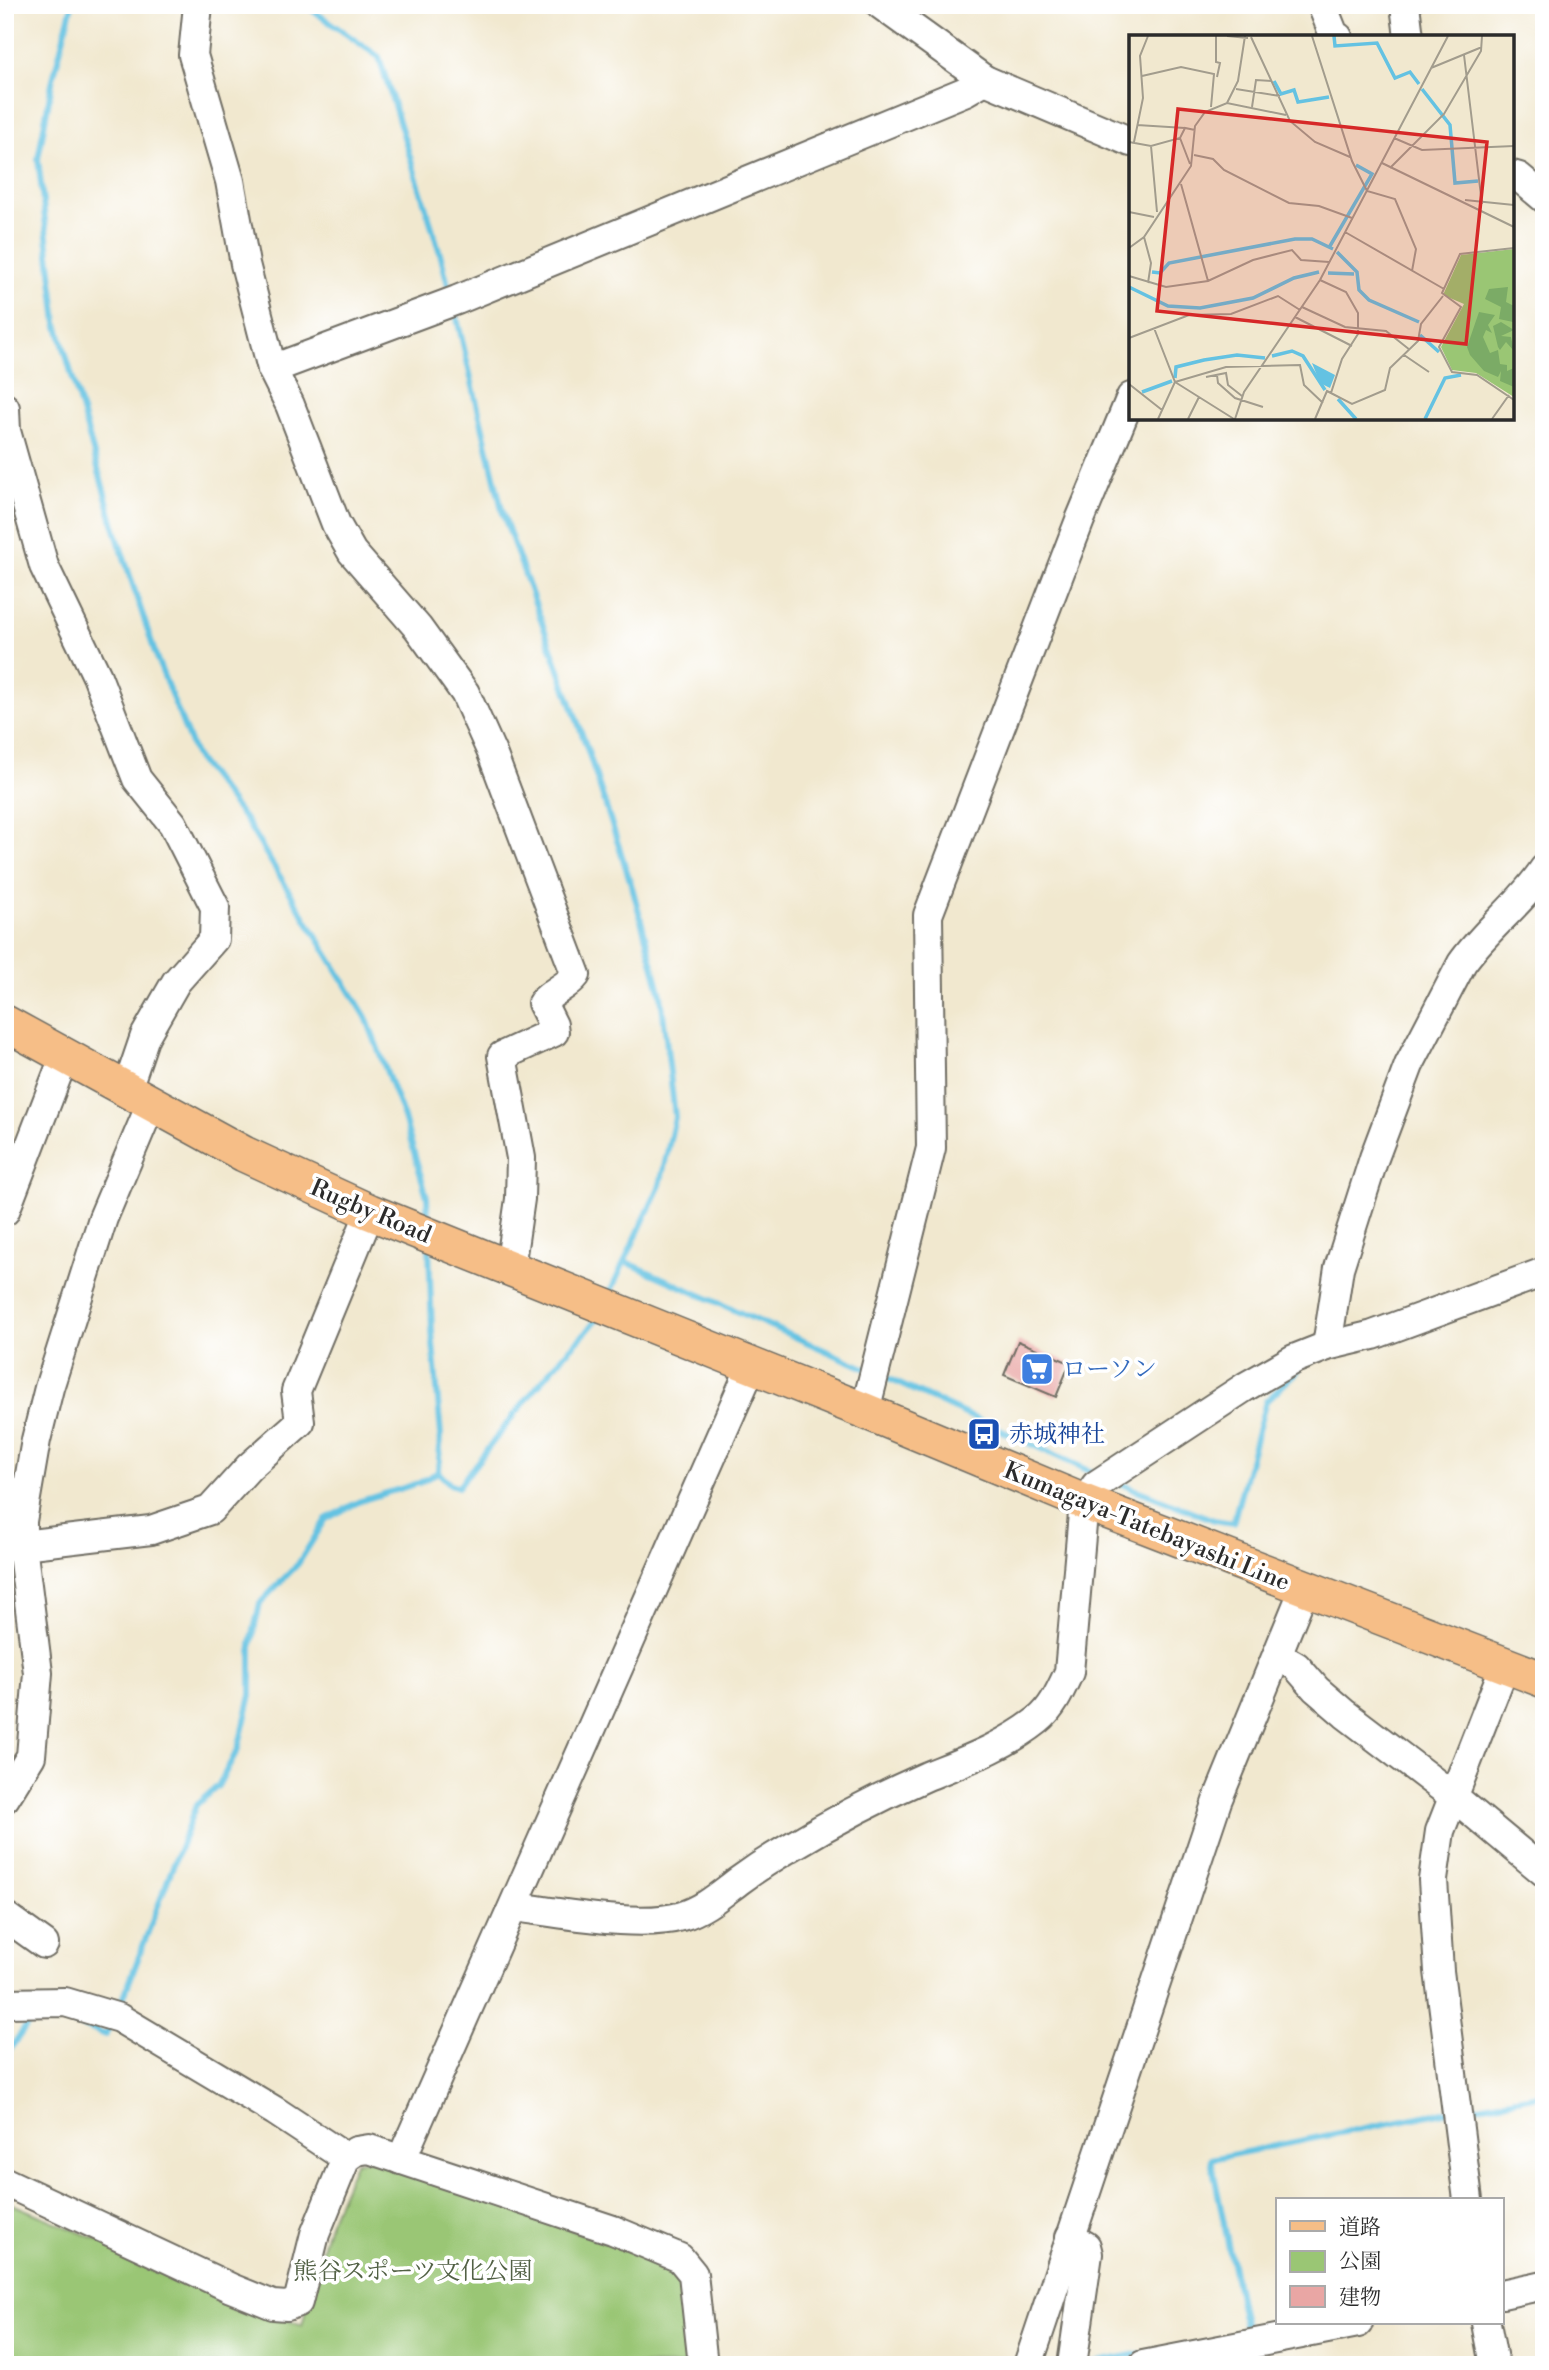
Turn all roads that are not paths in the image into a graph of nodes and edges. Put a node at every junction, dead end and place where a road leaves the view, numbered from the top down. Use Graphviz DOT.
graph roads {
  1 [pos="198,5"];
  2 [pos="881,5"];
  3 [pos="1322,5"];
  4 [pos="1405,5"];
  5 [pos="1334,35"];
  6 [pos="1409,35"];
  7 [pos="985,80"];
  8 [pos="1129,142"];
  9 [pos="1514,176"];
  10 [pos="1544,198"];
  11 [pos="272,369"];
  12 [pos="1129,402"];
  13 [pos="5,408"];
  14 [pos="1544,869"];
  15 [pos="5,1023"];
  16 [pos="65,1055"];
  17 [pos="139,1095"];
  18 [pos="5,1211"];
  19 [pos="370,1212"];
  20 [pos="510,1268"];
  21 [pos="1544,1272"];
  22 [pos="1327,1346"];
  23 [pos="752,1365"];
  24 [pos="871,1385"];
  25 [pos="1084,1502"];
  26 [pos="14,1546"];
  27 [pos="1304,1589"];
  28 [pos="1277,1656"];
  29 [pos="1504,1665"];
  30 [pos="1544,1680"];
  31 [pos="1454,1797"];
  32 [pos="5,1798"];
  33 [pos="1544,1872"];
  34 [pos="514,1907"];
  35 [pos="5,1916"];
  36 [pos="44,1944"];
  37 [pos="5,2003"];
  38 [pos="346,2158"];
  39 [pos="401,2160"];
  40 [pos="5,2182"];
  41 [pos="1468,2198"];
  42 [pos="1070,2237"];
  43 [pos="1544,2286"];
  44 [pos="1504,2294"];
  45 [pos="1353,2324"];
  46 [pos="1486,2324"];
  47 [pos="704,2365"];
  48 [pos="1028,2365"];
  49 [pos="1072,2365"];
  50 [pos="1143,2365"];
  51 [pos="1494,2365"];
  1 -- 11 [label="street"];
  2 -- 7 [label="street"];
  3 -- 5 [label="street"];
  4 -- 6 [label="street"];
  7 -- 8 [label="street"];
  7 -- 11 [label="street"];
  9 -- 10 [label="street"];
  11 -- 20 [label="street"];
  12 -- 24 [label="street"];
  13 -- 17 [label="street"];
  14 -- 22 [label="street"];
  15 -- 16 [label="main road, Rugby Road"];
  16 -- 17 [label="main road, Rugby Road"];
  16 -- 18 [label="street"];
  17 -- 19 [label="main road, Rugby Road"];
  17 -- 26 [label="street"];
  19 -- 20 [label="main road, Rugby Road"];
  19 -- 26 [label="street"];
  20 -- 23 [label="main road, Rugby Road"];
  21 -- 22 [label="street"];
  22 -- 25 [label="street"];
  23 -- 24 [label="main road, Kumagaya-Tatebayashi Line"];
  23 -- 34 [label="street"];
  24 -- 25 [label="main road, Kumagaya-Tatebayashi Line"];
  25 -- 27 [label="main road, Kumagaya-Tatebayashi Line"];
  25 -- 34 [label="street"];
  26 -- 32 [label="street"];
  27 -- 28 [label="street"];
  27 -- 29 [label="main road, Kumagaya-Tatebayashi Line"];
  28 -- 31 [label="street"];
  28 -- 42 [label="street"];
  29 -- 30 [label="main road, Kumagaya-Tatebayashi Line"];
  29 -- 31 [label="street"];
  31 -- 33 [label="street"];
  31 -- 41 [label="street"];
  34 -- 39 [label="street"];
  35 -- 36 [label="street"];
  37 -- 38 [label="street"];
  38 -- 39 [label="street"];
  38 -- 40 [label="street"];
  39 -- 47 [label="street"];
  42 -- 48 [label="street"];
  42 -- 49 [label="street"];
  43 -- 44 [label="street"];
  45 -- 50 [label="street"];
  46 -- 51 [label="street"];
}
